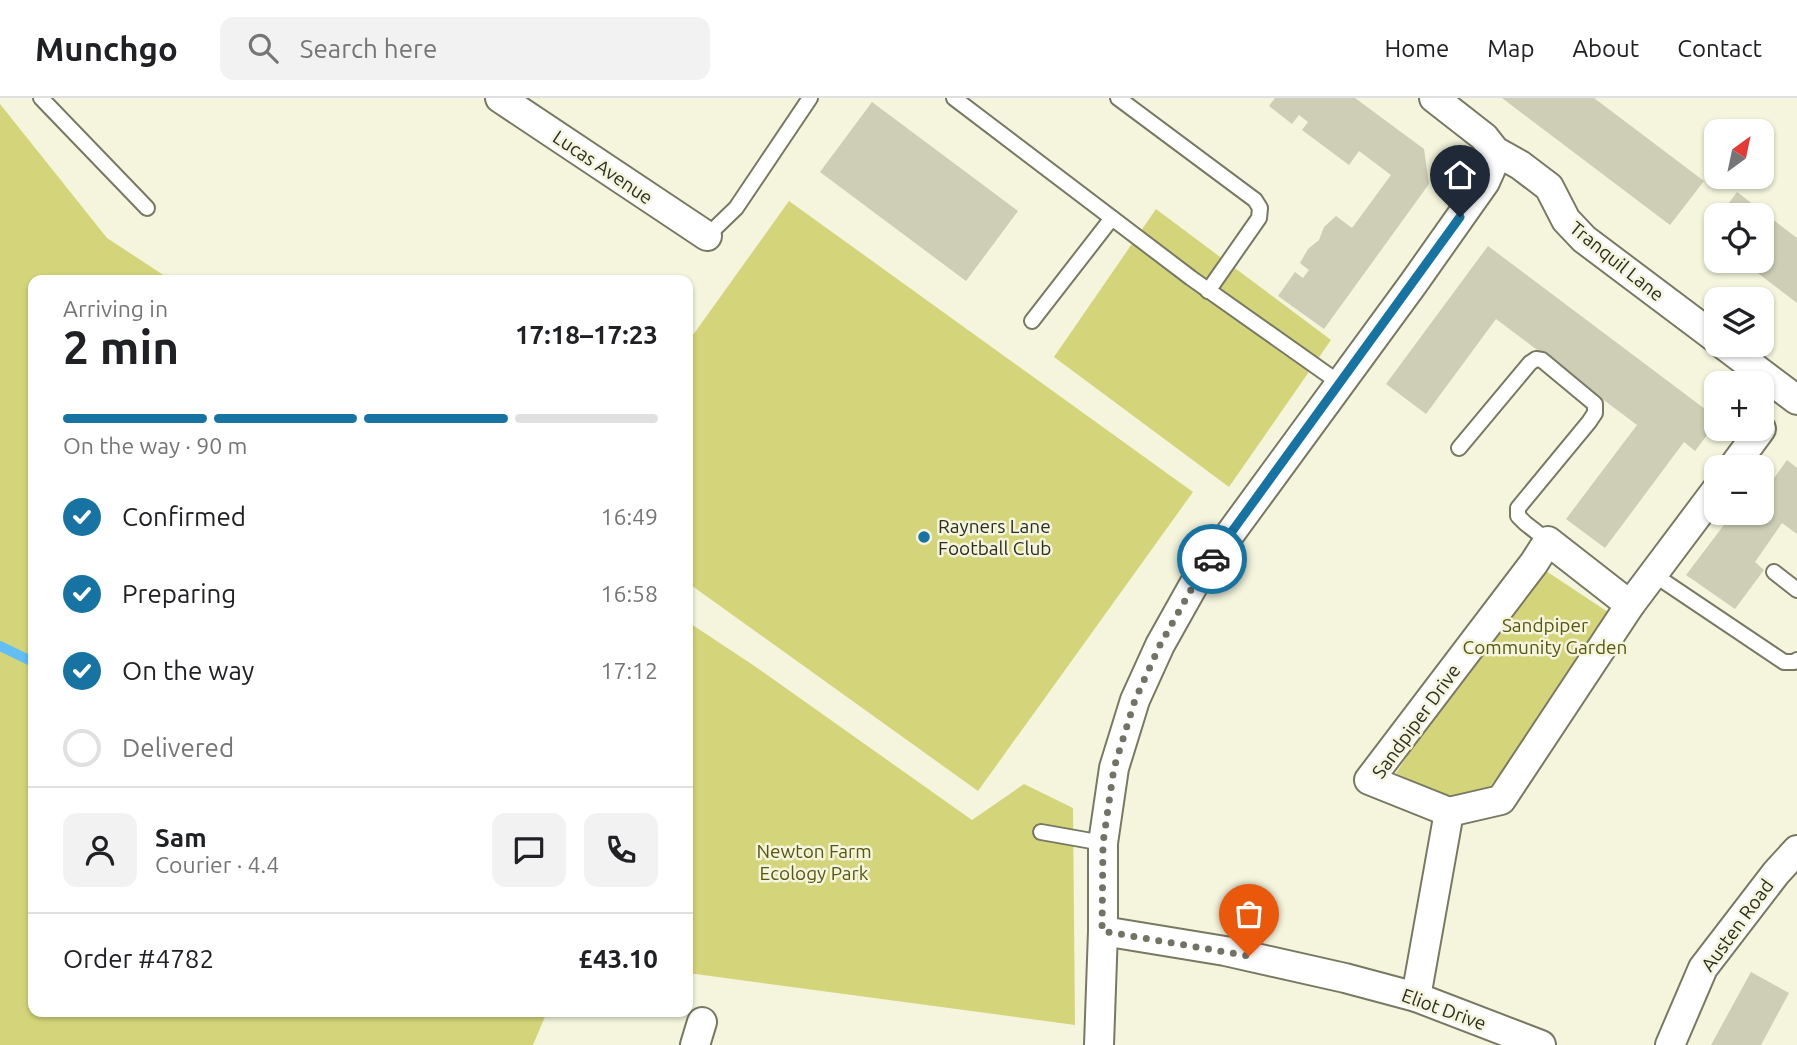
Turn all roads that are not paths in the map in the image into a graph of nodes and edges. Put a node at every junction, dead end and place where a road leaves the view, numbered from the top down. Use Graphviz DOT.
graph roads {
  1 [pos="41,98"];
  2 [pos="500,98"];
  3 [pos="810,98"];
  4 [pos="954,98"];
  5 [pos="1118,98"];
  6 [pos="1434,98"];
  7 [pos="1495,151"];
  8 [pos="147,208"];
  9 [pos="1112,218"];
  10 [pos="706,236"];
  11 [pos="1208,291"];
  12 [pos="1032,321"];
  13 [pos="1704,329"];
  14 [pos="1740,357"];
  15 [pos="1341,384"];
  16 [pos="1792,397"];
  17 [pos="1774,416"];
  18 [pos="1459,448"];
  19 [pos="1704,506"];
  20 [pos="1548,541"];
  21 [pos="1774,572"];
  22 [pos="1653,573"];
  23 [pos="1797,590"];
  24 [pos="1630,605"];
  25 [pos="1797,660"];
  26 [pos="1449,812"];
  27 [pos="1041,832"];
  28 [pos="1103,843"];
  29 [pos="1797,850"];
  30 [pos="1102,931"];
  31 [pos="1416,997"];
  32 [pos="1490,1036"];
  33 [pos="1099,1045"];
  34 [pos="1541,1045"];
  35 [pos="1670,1045"];
  1 -- 8 [label="lane"];
  2 -- 10 [label="street, Lucas Avenue"];
  3 -- 10 [label="lane"];
  4 -- 9 [label="lane"];
  5 -- 11 [label="lane"];
  6 -- 7 [label="street, Tranquil Lane"];
  7 -- 13 [label="street, Tranquil Lane"];
  7 -- 15 [label="street"];
  9 -- 11 [label="lane"];
  9 -- 12 [label="lane"];
  11 -- 15 [label="lane"];
  14 -- 16 [label="street"];
  15 -- 28 [label="street"];
  16 -- 17 [label="street"];
  18 -- 20 [label="lane"];
  19 -- 22 [label="street"];
  20 -- 24 [label="street"];
  20 -- 26 [label="street, Sandpiper Drive"];
  21 -- 23 [label="lane"];
  22 -- 24 [label="street"];
  22 -- 25 [label="lane"];
  24 -- 26 [label="street"];
  26 -- 31 [label="street"];
  27 -- 28 [label="lane"];
  28 -- 30 [label="street"];
  29 -- 35 [label="street, Austen Road"];
  30 -- 31 [label="street, Eliot Drive"];
  30 -- 33 [label="street"];
  31 -- 32 [label="street, Eliot Drive"];
  32 -- 34 [label="street, Eliot Drive"];
}
